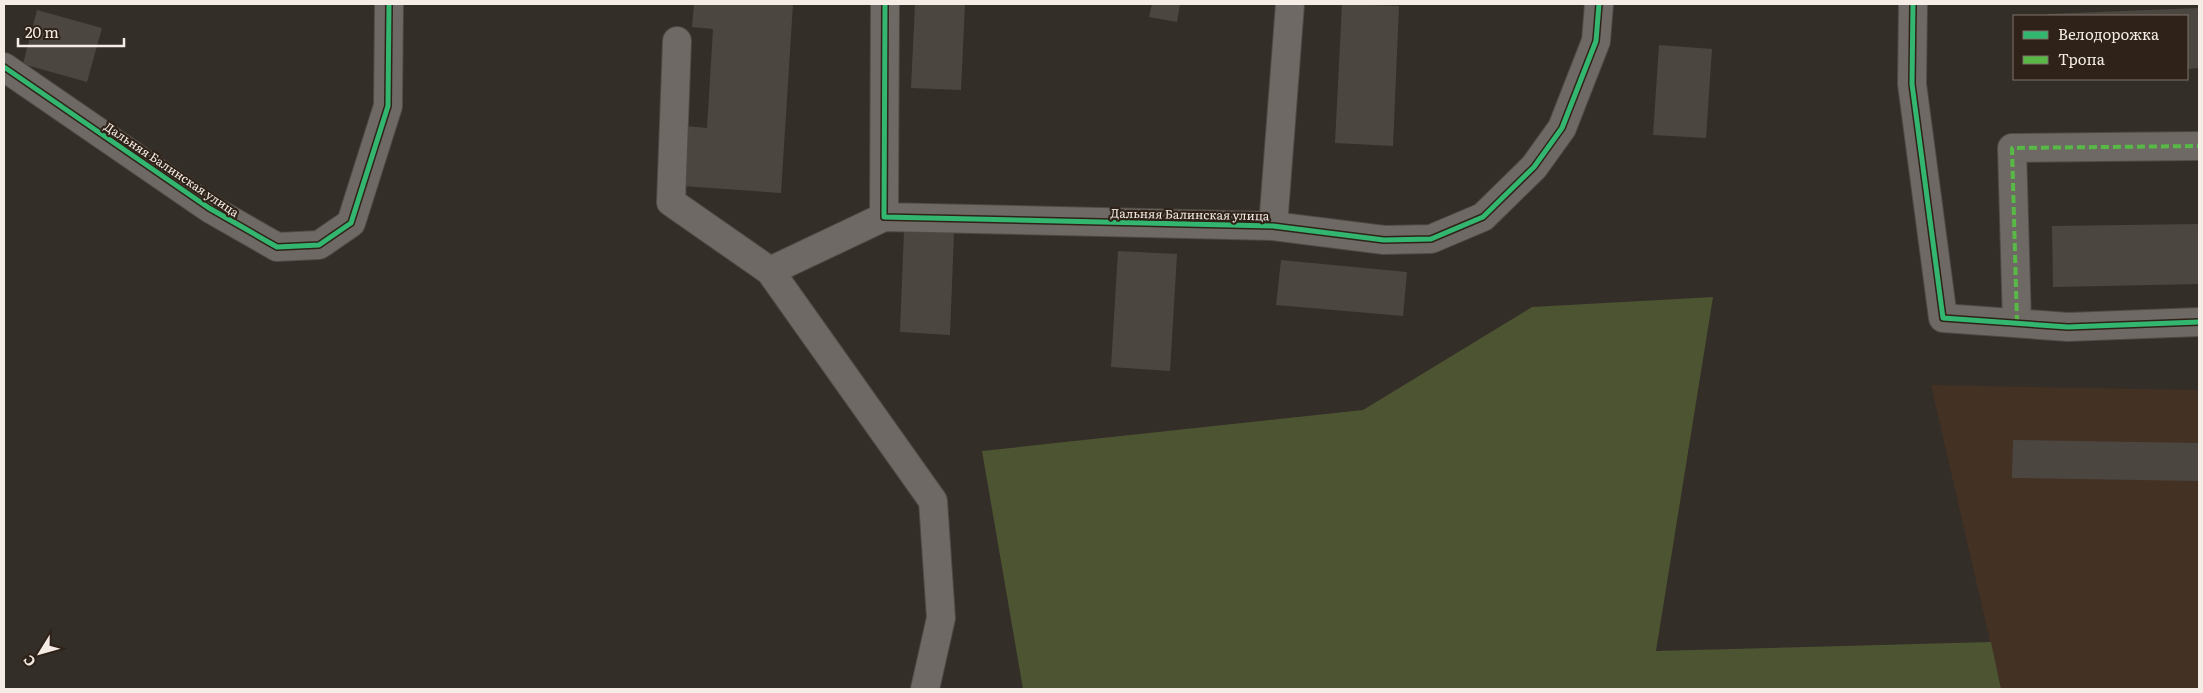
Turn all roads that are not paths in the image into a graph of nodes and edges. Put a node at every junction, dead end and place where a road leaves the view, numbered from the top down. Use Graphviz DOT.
graph roads {
  1 [pos="389,4"];
  2 [pos="885,4"];
  3 [pos="1290,4"];
  4 [pos="1599,4"];
  5 [pos="1913,4"];
  6 [pos="677,41"];
  7 [pos="4,67"];
  8 [pos="2199,146"];
  9 [pos="884,217"];
  10 [pos="1273,226"];
  11 [pos="770,272"];
  12 [pos="2199,322"];
  13 [pos="2017,323"];
  14 [pos="925,689"];
  1 -- 7 [label="street, Дальняя Балинская улица"];
  2 -- 9 [label="street"];
  3 -- 10 [label="street, Дальняя Балинская улица"];
  4 -- 10 [label="street, Дальняя Балинская улица"];
  5 -- 13 [label="street"];
  6 -- 11 [label="street"];
  8 -- 13 [label="street"];
  9 -- 10 [label="street, Дальняя Балинская улица"];
  9 -- 11 [label="street"];
  11 -- 14 [label="street"];
  12 -- 13 [label="street"];
}
